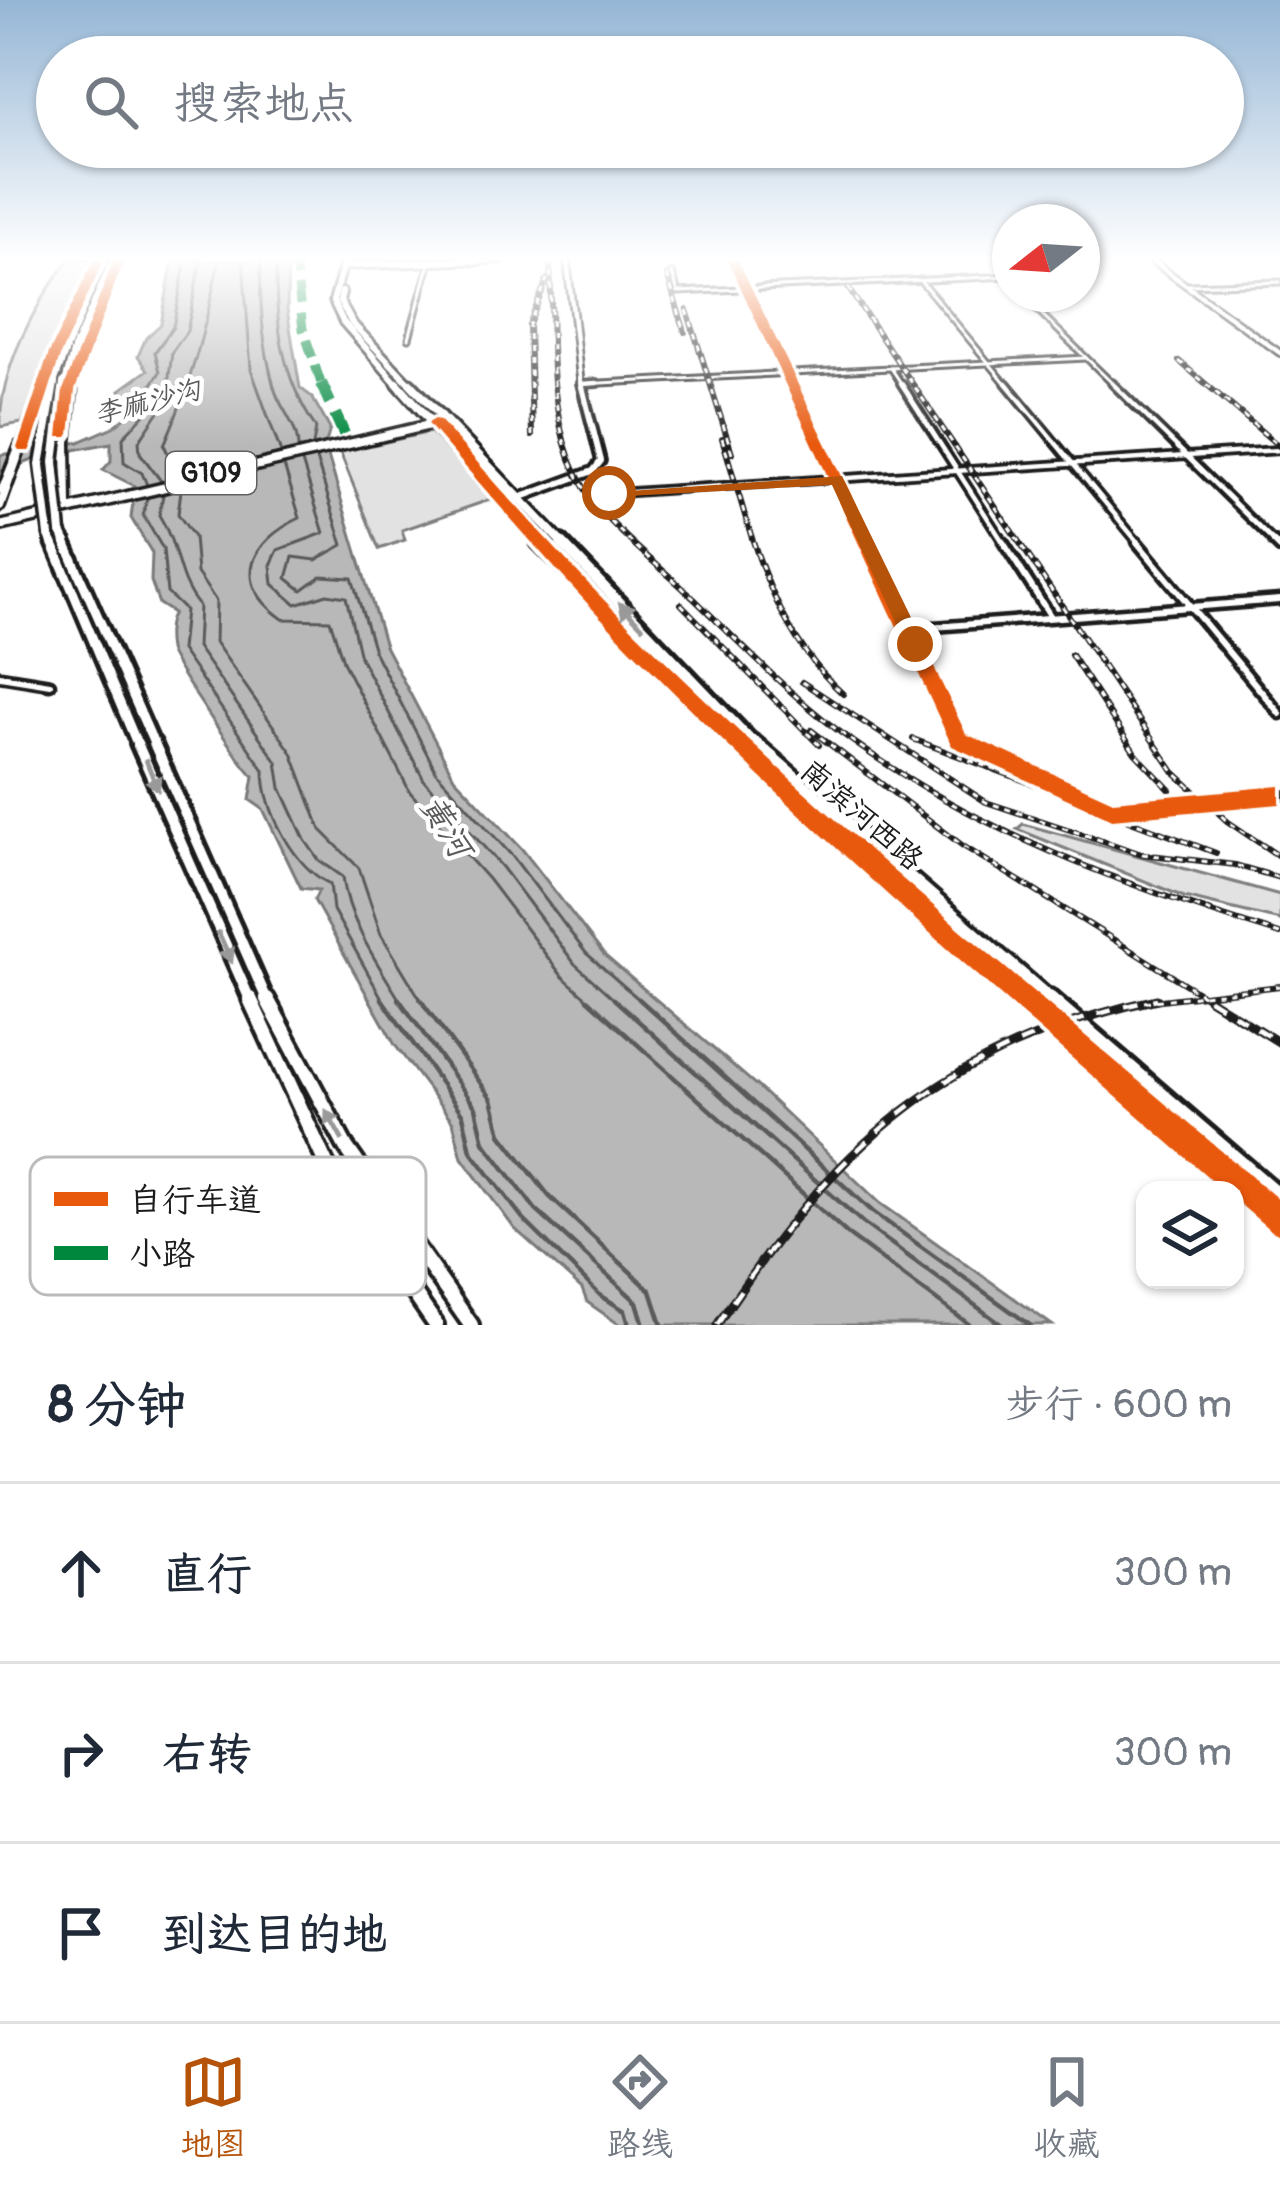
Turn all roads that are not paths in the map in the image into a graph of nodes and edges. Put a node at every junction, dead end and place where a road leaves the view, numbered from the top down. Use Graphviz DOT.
graph roads {
  1 [pos="69,322"];
  2 [pos="82,322"];
  3 [pos="90,322"];
  4 [pos="345,322"];
  5 [pos="413,322"];
  6 [pos="574,322"];
  7 [pos="762,322"];
  8 [pos="954,322"];
  9 [pos="1049,322"];
  10 [pos="1237,322"];
  11 [pos="409,338"];
  12 [pos="70,350"];
  13 [pos="1280,353"];
  14 [pos="1086,358"];
  15 [pos="988,363"];
  16 [pos="891,368"];
  17 [pos="785,373"];
  18 [pos="581,384"];
  19 [pos="441,422"];
  20 [pos="1279,450"];
  21 [pos="1188,457"];
  22 [pos="1072,464"];
  23 [pos="12,471"];
  24 [pos="593,471"];
  25 [pos="956,471"];
  26 [pos="837,480"];
  27 [pos="0,491"];
  28 [pos="519,498"];
  29 [pos="71,505"];
  30 [pos="0,506"];
  31 [pos="0,522"];
  32 [pos="1280,548"];
  33 [pos="1280,600"];
  34 [pos="1191,607"];
  35 [pos="1052,618"];
  36 [pos="908,629"];
  37 [pos="0,676"];
  38 [pos="50,684"];
  39 [pos="1280,714"];
  40 [pos="1280,795"];
  41 [pos="266,1017"];
  42 [pos="324,1157"];
  43 [pos="353,1157"];
  44 [pos="1280,1198"];
  45 [pos="1280,1220"];
  46 [pos="426,1261"];
  47 [pos="415,1295"];
  48 [pos="436,1325"];
  49 [pos="471,1325"];
  1 -- 23 [label="main road"];
  2 -- 12 [label="main road"];
  3 -- 29 [label="main road, bridge"];
  4 -- 19 [label="highway, 南滨河西路"];
  5 -- 11 [label="street"];
  6 -- 18 [label="street"];
  7 -- 17 [label="street"];
  8 -- 15 [label="street"];
  9 -- 14 [label="street"];
  10 -- 13 [label="street"];
  12 -- 41 [label="main road, bridge"];
  12 -- 41 [label="main road, one-way, bridge"];
  14 -- 15 [label="street"];
  14 -- 21 [label="street"];
  15 -- 16 [label="street"];
  15 -- 22 [label="street"];
  16 -- 17 [label="street"];
  16 -- 25 [label="street"];
  17 -- 18 [label="street"];
  17 -- 26 [label="street"];
  18 -- 24 [label="street"];
  19 -- 28 [label="highway, 南滨河西路"];
  19 -- 29 [label="highway, G109"];
  19 -- 45 [label="highway, 南滨河西路"];
  20 -- 21 [label="street"];
  21 -- 22 [label="street"];
  21 -- 32 [label="street"];
  22 -- 25 [label="street"];
  22 -- 34 [label="street"];
  23 -- 27 [label="street"];
  23 -- 30 [label="main road"];
  24 -- 26 [label="street"];
  24 -- 28 [label="street"];
  25 -- 26 [label="street"];
  25 -- 35 [label="street"];
  26 -- 36 [label="street"];
  44 -- 28 [label="highway, 南滨河西路, one-way"];
  29 -- 31 [label="highway, G109"];
  33 -- 34 [label="street"];
  34 -- 35 [label="street"];
  34 -- 39 [label="street"];
  35 -- 36 [label="street"];
  36 -- 40 [label="street"];
  37 -- 38 [label="street"];
  41 -- 42 [label="main road"];
  43 -- 41 [label="main road, one-way"];
  49 -- 46 [label="main road, one-way"];
  47 -- 48 [label="main road"];
}
